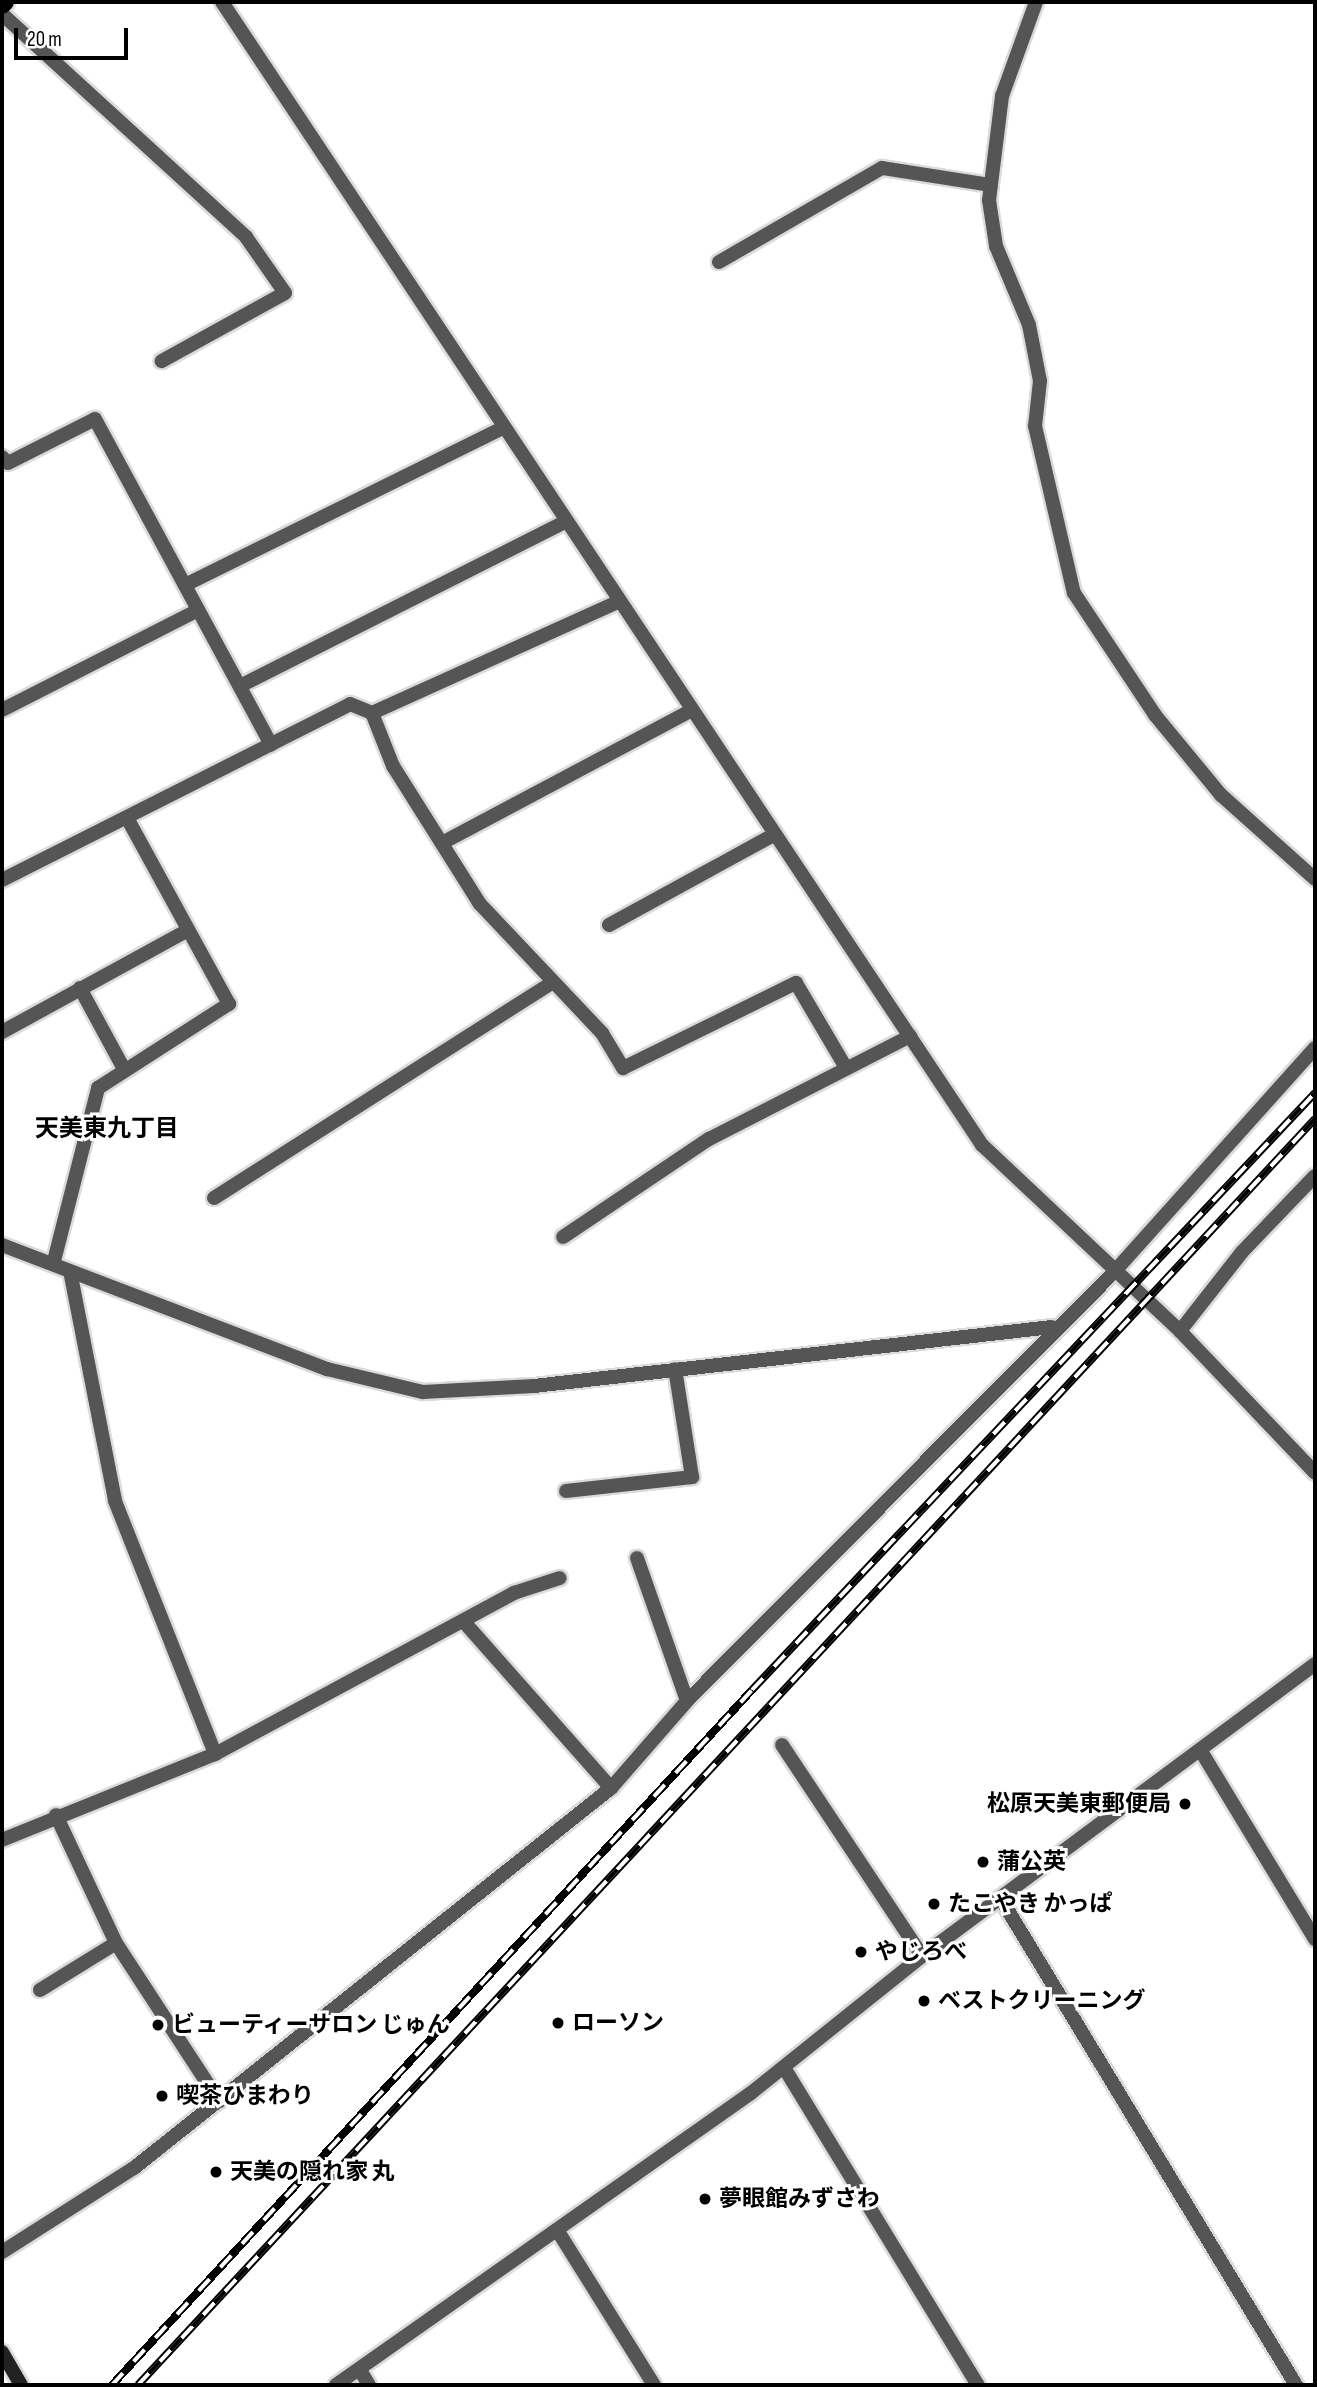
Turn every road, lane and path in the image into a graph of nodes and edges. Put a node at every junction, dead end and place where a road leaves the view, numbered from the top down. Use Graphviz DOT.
graph roads {
  1 [pos="222,2"];
  2 [pos="1036,2"];
  3 [pos="2,14"];
  4 [pos="991,185"];
  5 [pos="719,262"];
  6 [pos="162,361"];
  7 [pos="504,427"];
  8 [pos="2,457"];
  9 [pos="566,521"];
  10 [pos="185,585"];
  11 [pos="620,601"];
  12 [pos="198,610"];
  13 [pos="240,686"];
  14 [pos="2,710"];
  15 [pos="692,710"];
  16 [pos="372,713"];
  17 [pos="271,744"];
  18 [pos="127,818"];
  19 [pos="775,834"];
  20 [pos="442,843"];
  21 [pos="1315,879"];
  22 [pos="2,880"];
  23 [pos="609,925"];
  24 [pos="188,930"];
  25 [pos="552,983"];
  26 [pos="80,988"];
  27 [pos="2,1032"];
  28 [pos="909,1036"];
  29 [pos="1315,1048"];
  30 [pos="845,1068"];
  31 [pos="125,1071"];
  32 [pos="1315,1176"];
  33 [pos="214,1198"];
  34 [pos="563,1237"];
  35 [pos="2,1245"];
  36 [pos="54,1261"];
  37 [pos="1114,1272"];
  38 [pos="71,1276"];
  39 [pos="1052,1327"];
  40 [pos="1180,1331"];
  41 [pos="675,1369"];
  42 [pos="1315,1473"];
  43 [pos="566,1491"];
  44 [pos="637,1558"];
  45 [pos="560,1578"];
  46 [pos="465,1623"];
  47 [pos="1315,1664"];
  48 [pos="687,1701"];
  49 [pos="782,1745"];
  50 [pos="1201,1751"];
  51 [pos="215,1754"];
  52 [pos="611,1788"];
  53 [pos="56,1815"];
  54 [pos="2,1840"];
  55 [pos="1001,1899"];
  56 [pos="1315,1939"];
  57 [pos="116,1943"];
  58 [pos="922,1956"];
  59 [pos="40,1990"];
  60 [pos="785,2069"];
  61 [pos="219,2101"];
  62 [pos="559,2233"];
  63 [pos="2,2252"];
  64 [pos="2,2352"];
  65 [pos="360,2370"];
  66 [pos="21,2385"];
  67 [pos="336,2385"];
  68 [pos="369,2385"];
  69 [pos="654,2385"];
  70 [pos="978,2385"];
  71 [pos="1296,2385"];
  1 -- 7 [label="street"];
  2 -- 4 [label="street"];
  3 -- 6 [label="street"];
  4 -- 5 [label="street"];
  4 -- 21 [label="street"];
  7 -- 9 [label="street"];
  7 -- 10 [label="street"];
  8 -- 10 [label="street"];
  9 -- 11 [label="street"];
  9 -- 13 [label="street"];
  10 -- 12 [label="street"];
  11 -- 15 [label="street"];
  11 -- 16 [label="street"];
  12 -- 13 [label="street"];
  12 -- 14 [label="street"];
  13 -- 17 [label="street"];
  15 -- 19 [label="street"];
  15 -- 20 [label="street"];
  16 -- 17 [label="street"];
  16 -- 20 [label="street"];
  17 -- 18 [label="street"];
  18 -- 22 [label="street"];
  18 -- 24 [label="street"];
  19 -- 23 [label="street"];
  19 -- 28 [label="street"];
  20 -- 25 [label="street"];
  24 -- 26 [label="street"];
  24 -- 31 [label="street"];
  25 -- 30 [label="street"];
  25 -- 33 [label="street"];
  26 -- 27 [label="street"];
  26 -- 31 [label="street"];
  28 -- 30 [label="street"];
  28 -- 37 [label="street"];
  29 -- 37 [label="street"];
  30 -- 34 [label="street"];
  31 -- 36 [label="street"];
  32 -- 40 [label="street"];
  35 -- 36 [label="street"];
  36 -- 38 [label="street"];
  37 -- 39 [label="street"];
  37 -- 40 [label="street"];
  38 -- 41 [label="street"];
  38 -- 51 [label="street"];
  39 -- 41 [label="street"];
  39 -- 48 [label="street"];
  40 -- 42 [label="street"];
  41 -- 43 [label="street"];
  44 -- 48 [label="street"];
  45 -- 46 [label="street"];
  46 -- 51 [label="street"];
  46 -- 52 [label="street"];
  47 -- 50 [label="street"];
  48 -- 52 [label="street"];
  49 -- 58 [label="street"];
  50 -- 55 [label="street"];
  50 -- 56 [label="street"];
  51 -- 53 [label="street"];
  52 -- 61 [label="street"];
  53 -- 54 [label="street"];
  53 -- 57 [label="street"];
  55 -- 58 [label="street"];
  55 -- 71 [label="street"];
  57 -- 59 [label="street"];
  57 -- 61 [label="street"];
  58 -- 60 [label="street"];
  60 -- 62 [label="street"];
  60 -- 70 [label="street"];
  61 -- 63 [label="street"];
  62 -- 65 [label="street"];
  62 -- 69 [label="street"];
  64 -- 66 [label="main road"];
  65 -- 67 [label="street"];
  65 -- 68 [label="street"];
}
